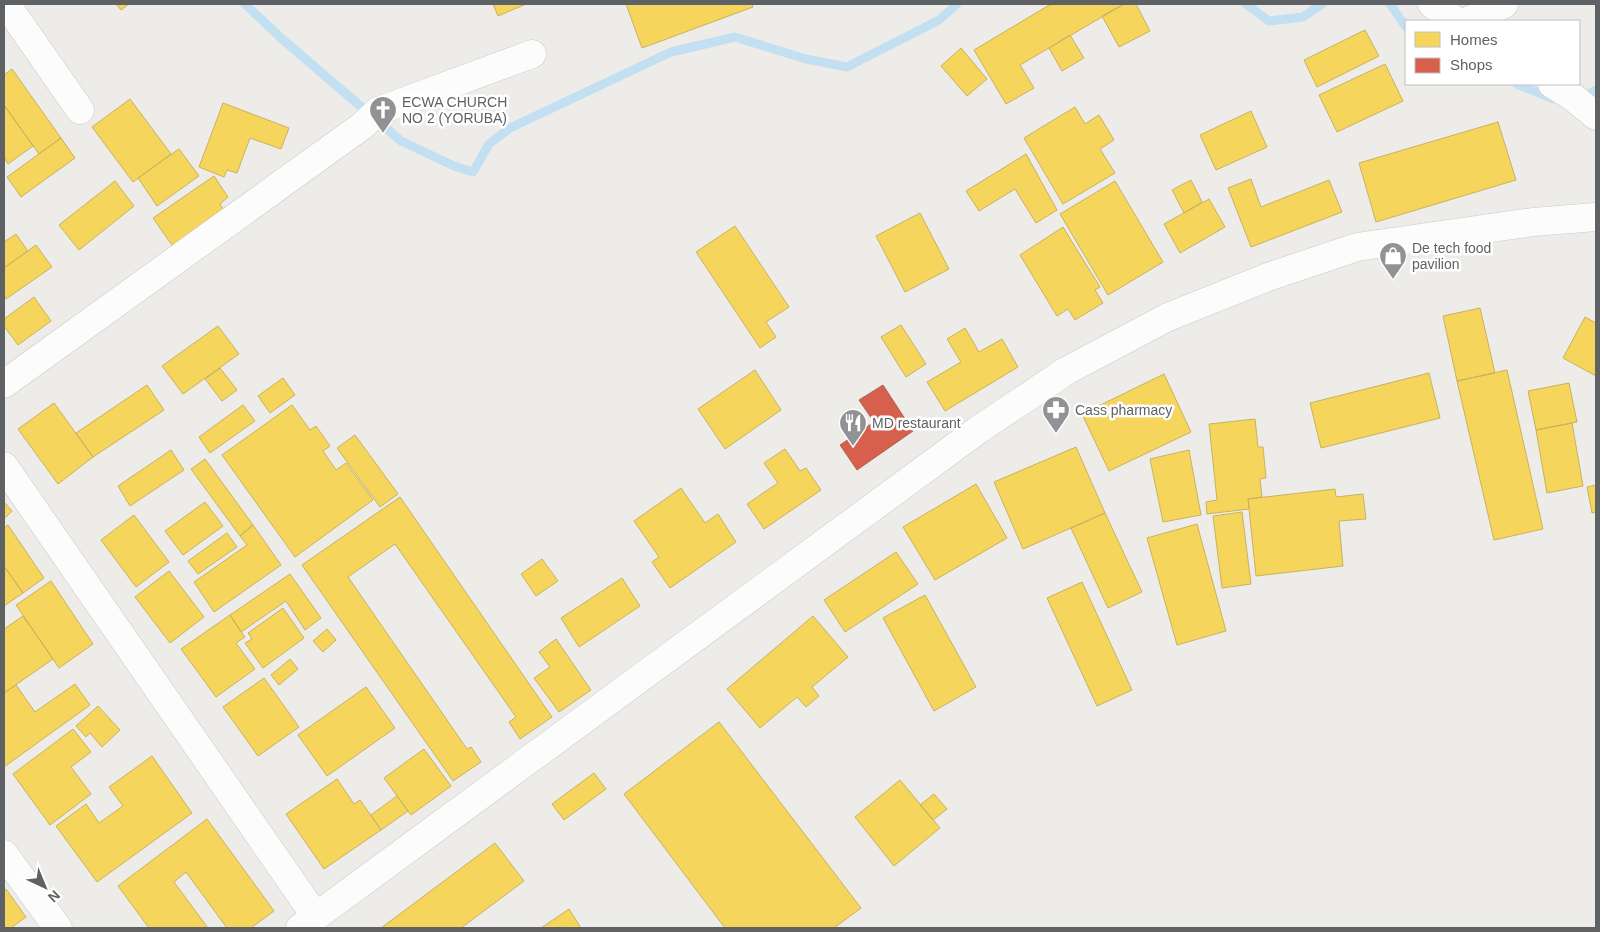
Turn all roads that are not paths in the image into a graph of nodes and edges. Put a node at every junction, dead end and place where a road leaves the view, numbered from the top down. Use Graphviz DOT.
graph roads {
  1 [pos="6,4"];
  2 [pos="1432,4"];
  3 [pos="1504,4"];
  4 [pos="1455,20"];
  5 [pos="1470,20"];
  6 [pos="532,54"];
  7 [pos="1563,91"];
  8 [pos="80,110"];
  9 [pos="1596,116"];
  10 [pos="1596,217"];
  11 [pos="4,384"];
  12 [pos="4,466"];
  13 [pos="4,854"];
  14 [pos="308,922"];
  15 [pos="58,928"];
  1 -- 8 [label="street"];
  2 -- 4 [label="street"];
  3 -- 5 [label="street"];
  6 -- 11 [label="street"];
  7 -- 9 [label="street"];
  10 -- 14 [label="street"];
  12 -- 14 [label="street"];
  13 -- 15 [label="street"];
}
